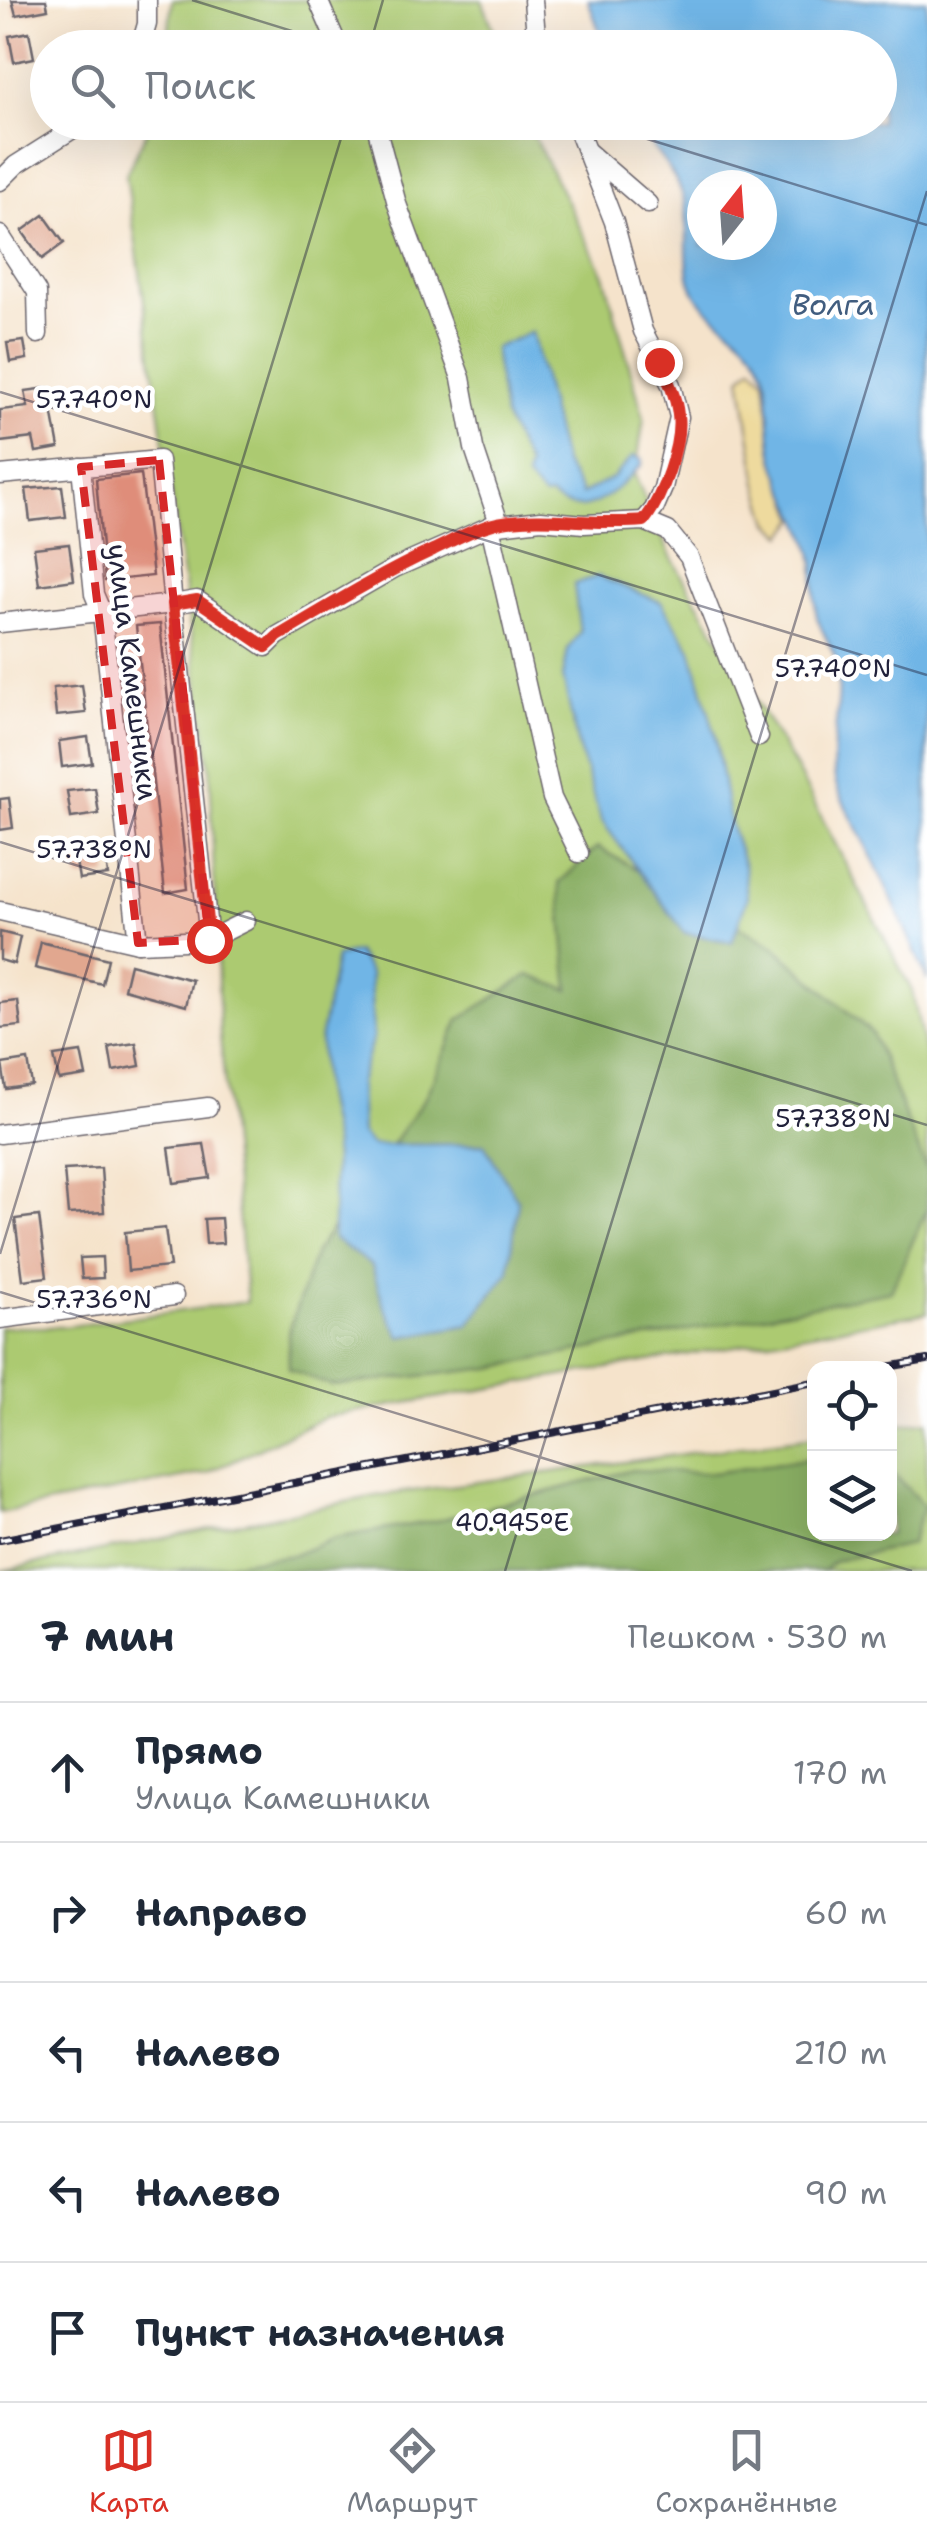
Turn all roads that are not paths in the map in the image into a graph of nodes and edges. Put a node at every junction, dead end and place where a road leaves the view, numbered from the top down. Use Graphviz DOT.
graph roads {
  1 [pos="146,0"];
  2 [pos="318,0"];
  3 [pos="533,0"];
  4 [pos="146,30"];
  5 [pos="331,30"];
  6 [pos="536,30"];
  7 [pos="56,140"];
  8 [pos="380,140"];
  9 [pos="582,140"];
  10 [pos="584,148"];
  11 [pos="0,181"];
  12 [pos="648,204"];
  13 [pos="0,235"];
  14 [pos="38,334"];
  15 [pos="82,467"];
  16 [pos="0,475"];
  17 [pos="644,521"];
  18 [pos="494,524"];
  19 [pos="173,604"];
  20 [pos="102,613"];
  21 [pos="0,624"];
  22 [pos="759,736"];
  23 [pos="579,853"];
  24 [pos="0,912"];
  25 [pos="246,921"];
  26 [pos="209,940"];
  27 [pos="138,943"];
  28 [pos="208,1107"];
  29 [pos="0,1134"];
  30 [pos="174,1296"];
  31 [pos="0,1318"];
  1 -- 4 [label="street"];
  2 -- 5 [label="street"];
  3 -- 6 [label="street"];
  7 -- 11 [label="street"];
  8 -- 18 [label="street"];
  9 -- 10 [label="street"];
  10 -- 12 [label="street"];
  10 -- 17 [label="street"];
  13 -- 14 [label="street"];
  15 -- 16 [label="street"];
  15 -- 19 [label="street, улица Камешники"];
  15 -- 20 [label="street, улица Камешники"];
  17 -- 18 [label="street"];
  17 -- 22 [label="street"];
  18 -- 19 [label="street"];
  18 -- 23 [label="street"];
  19 -- 20 [label="street"];
  19 -- 26 [label="street, улица Камешники"];
  20 -- 21 [label="street"];
  20 -- 27 [label="street, улица Камешники"];
  24 -- 27 [label="street"];
  25 -- 26 [label="street"];
  26 -- 27 [label="street"];
  28 -- 29 [label="street"];
  30 -- 31 [label="street"];
}
